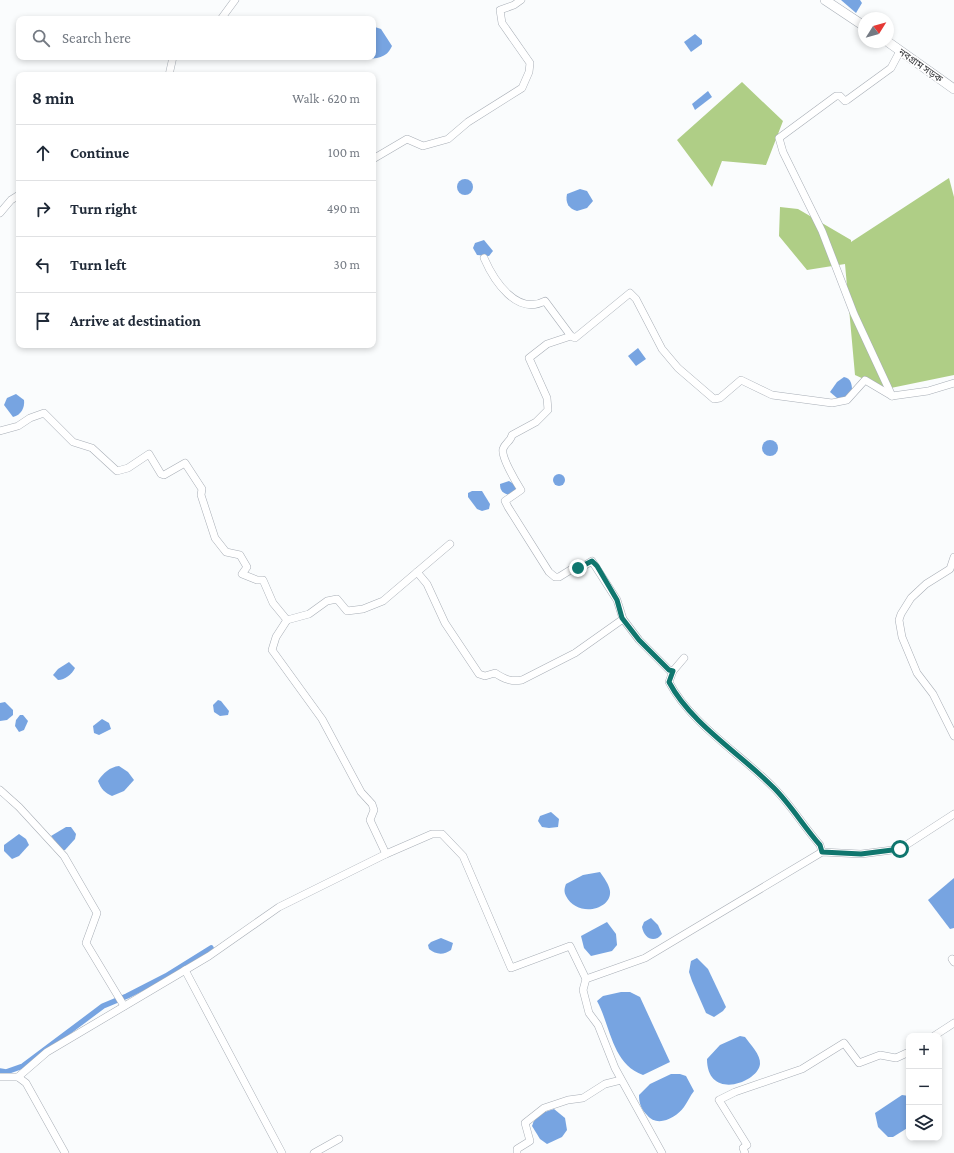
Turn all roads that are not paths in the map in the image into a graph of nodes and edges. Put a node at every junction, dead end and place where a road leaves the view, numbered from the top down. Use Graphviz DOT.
graph roads {
  1 [pos="235,0"];
  2 [pos="521,0"];
  3 [pos="825,0"];
  4 [pos="223,16"];
  5 [pos="858,22"];
  6 [pos="894,46"];
  7 [pos="900,50"];
  8 [pos="172,60"];
  9 [pos="170,72"];
  10 [pos="954,89"];
  11 [pos="376,157"];
  12 [pos="16,197"];
  13 [pos="0,213"];
  14 [pos="484,258"];
  15 [pos="570,336"];
  16 [pos="954,383"];
  17 [pos="892,396"];
  18 [pos="0,431"];
  19 [pos="450,544"];
  20 [pos="954,557"];
  21 [pos="417,572"];
  22 [pos="622,618"];
  23 [pos="287,620"];
  24 [pos="684,658"];
  25 [pos="673,671"];
  26 [pos="954,736"];
  27 [pos="0,790"];
  28 [pos="954,814"];
  29 [pos="822,852"];
  30 [pos="386,854"];
  31 [pos="185,970"];
  32 [pos="586,979"];
  33 [pos="123,1004"];
  34 [pos="954,1023"];
  35 [pos="939,1033"];
  36 [pos="906,1053"];
  37 [pos="0,1077"];
  38 [pos="18,1077"];
  39 [pos="622,1080"];
  40 [pos="339,1139"];
  41 [pos="66,1153"];
  42 [pos="282,1153"];
  43 [pos="314,1153"];
  44 [pos="517,1153"];
  45 [pos="662,1153"];
  46 [pos="745,1153"];
  1 -- 4 [label="street"];
  2 -- 11 [label="street"];
  3 -- 5 [label="main road"];
  6 -- 7 [label="main road, নবগ্রাম সড়ক"];
  7 -- 10 [label="main road, নবগ্রাম সড়ক"];
  7 -- 17 [label="street"];
  8 -- 9 [label="street"];
  12 -- 13 [label="street"];
  14 -- 15 [label="street"];
  15 -- 17 [label="street"];
  15 -- 22 [label="street"];
  16 -- 17 [label="street"];
  18 -- 23 [label="street"];
  19 -- 21 [label="street"];
  20 -- 26 [label="street"];
  21 -- 22 [label="street"];
  21 -- 23 [label="street"];
  22 -- 25 [label="street"];
  23 -- 30 [label="street"];
  24 -- 25 [label="street"];
  25 -- 29 [label="street"];
  27 -- 33 [label="street"];
  28 -- 29 [label="street"];
  29 -- 32 [label="street"];
  30 -- 31 [label="street"];
  30 -- 32 [label="street"];
  31 -- 33 [label="street"];
  31 -- 42 [label="street"];
  32 -- 39 [label="street"];
  33 -- 38 [label="street"];
  34 -- 35 [label="street"];
  36 -- 46 [label="street"];
  37 -- 38 [label="street"];
  38 -- 41 [label="street"];
  39 -- 44 [label="street"];
  39 -- 45 [label="street"];
  40 -- 43 [label="street"];
}
